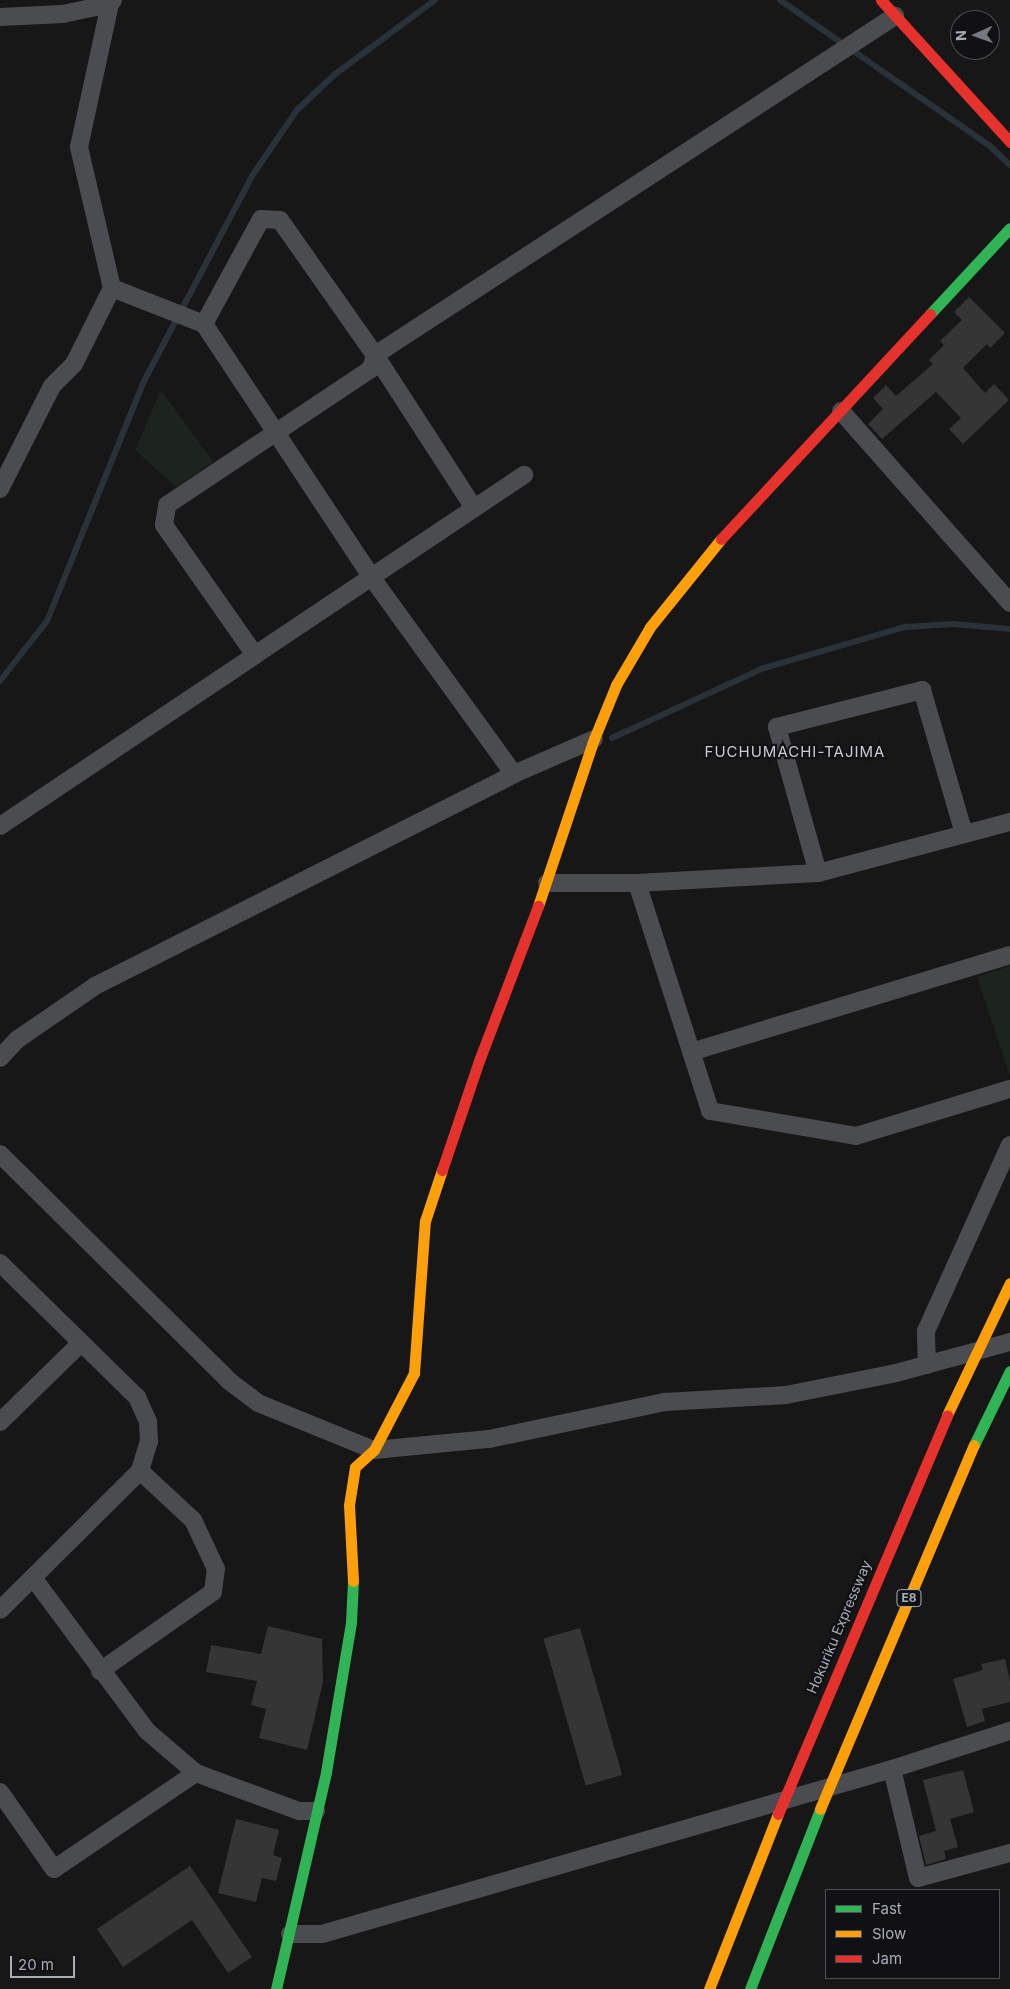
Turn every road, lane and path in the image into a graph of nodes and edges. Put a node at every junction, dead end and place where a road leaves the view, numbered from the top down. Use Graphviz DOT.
graph roads {
  1 [pos="881,0"];
  2 [pos="112,2"];
  3 [pos="895,16"];
  4 [pos="0,17"];
  5 [pos="1010,142"];
  6 [pos="1010,228"];
  7 [pos="112,288"];
  8 [pos="204,324"];
  9 [pos="375,355"];
  10 [pos="841,411"];
  11 [pos="276,433"];
  12 [pos="524,475"];
  13 [pos="0,489"];
  14 [pos="474,508"];
  15 [pos="372,578"];
  16 [pos="1010,603"];
  17 [pos="255,655"];
  18 [pos="594,739"];
  19 [pos="514,774"];
  20 [pos="1010,822"];
  21 [pos="0,826"];
  22 [pos="964,834"];
  23 [pos="818,873"];
  24 [pos="548,883"];
  25 [pos="637,883"];
  26 [pos="1010,955"];
  27 [pos="690,1052"];
  28 [pos="0,1058"];
  29 [pos="1010,1089"];
  30 [pos="1010,1145"];
  31 [pos="0,1154"];
  32 [pos="0,1263"];
  33 [pos="1010,1283"];
  34 [pos="1010,1342"];
  35 [pos="80,1344"];
  36 [pos="927,1365"];
  37 [pos="1010,1372"];
  38 [pos="0,1422"];
  39 [pos="374,1450"];
  40 [pos="140,1471"];
  41 [pos="34,1579"];
  42 [pos="0,1610"];
  43 [pos="100,1671"];
  44 [pos="1010,1731"];
  45 [pos="892,1769"];
  46 [pos="196,1773"];
  47 [pos="0,1792"];
  48 [pos="316,1811"];
  49 [pos="1010,1853"];
  50 [pos="290,1934"];
  51 [pos="276,1989"];
  52 [pos="709,1989"];
  53 [pos="750,1989"];
  1 -- 3 [label="main road"];
  2 -- 4 [label="street"];
  2 -- 7 [label="street"];
  3 -- 5 [label="main road"];
  3 -- 9 [label="street"];
  6 -- 10 [label="main road"];
  7 -- 8 [label="street"];
  7 -- 13 [label="street"];
  8 -- 9 [label="street"];
  8 -- 11 [label="street"];
  9 -- 11 [label="street"];
  9 -- 14 [label="street"];
  10 -- 16 [label="street"];
  10 -- 18 [label="main road"];
  11 -- 15 [label="street"];
  11 -- 17 [label="street"];
  12 -- 14 [label="street"];
  14 -- 15 [label="street"];
  15 -- 17 [label="street"];
  15 -- 19 [label="street"];
  17 -- 21 [label="street"];
  18 -- 19 [label="street"];
  18 -- 24 [label="main road"];
  19 -- 28 [label="street"];
  20 -- 22 [label="street"];
  22 -- 23 [label="street"];
  22 -- 23 [label="street"];
  23 -- 25 [label="street"];
  24 -- 25 [label="street"];
  24 -- 39 [label="main road"];
  25 -- 27 [label="street"];
  26 -- 27 [label="street"];
  27 -- 29 [label="street"];
  30 -- 36 [label="street"];
  31 -- 39 [label="street"];
  32 -- 35 [label="street"];
  33 -- 52 [label="main road, Hokuriku Expressway"];
  34 -- 36 [label="street"];
  35 -- 38 [label="street"];
  35 -- 40 [label="street"];
  36 -- 39 [label="street"];
  37 -- 53 [label="main road, E8"];
  39 -- 48 [label="main road"];
  40 -- 41 [label="street"];
  40 -- 43 [label="street"];
  41 -- 42 [label="street"];
  41 -- 43 [label="street"];
  43 -- 46 [label="street"];
  44 -- 45 [label="street"];
  45 -- 49 [label="street"];
  45 -- 50 [label="street"];
  46 -- 47 [label="street"];
  46 -- 48 [label="street"];
  48 -- 50 [label="main road"];
  50 -- 51 [label="main road"];
}
